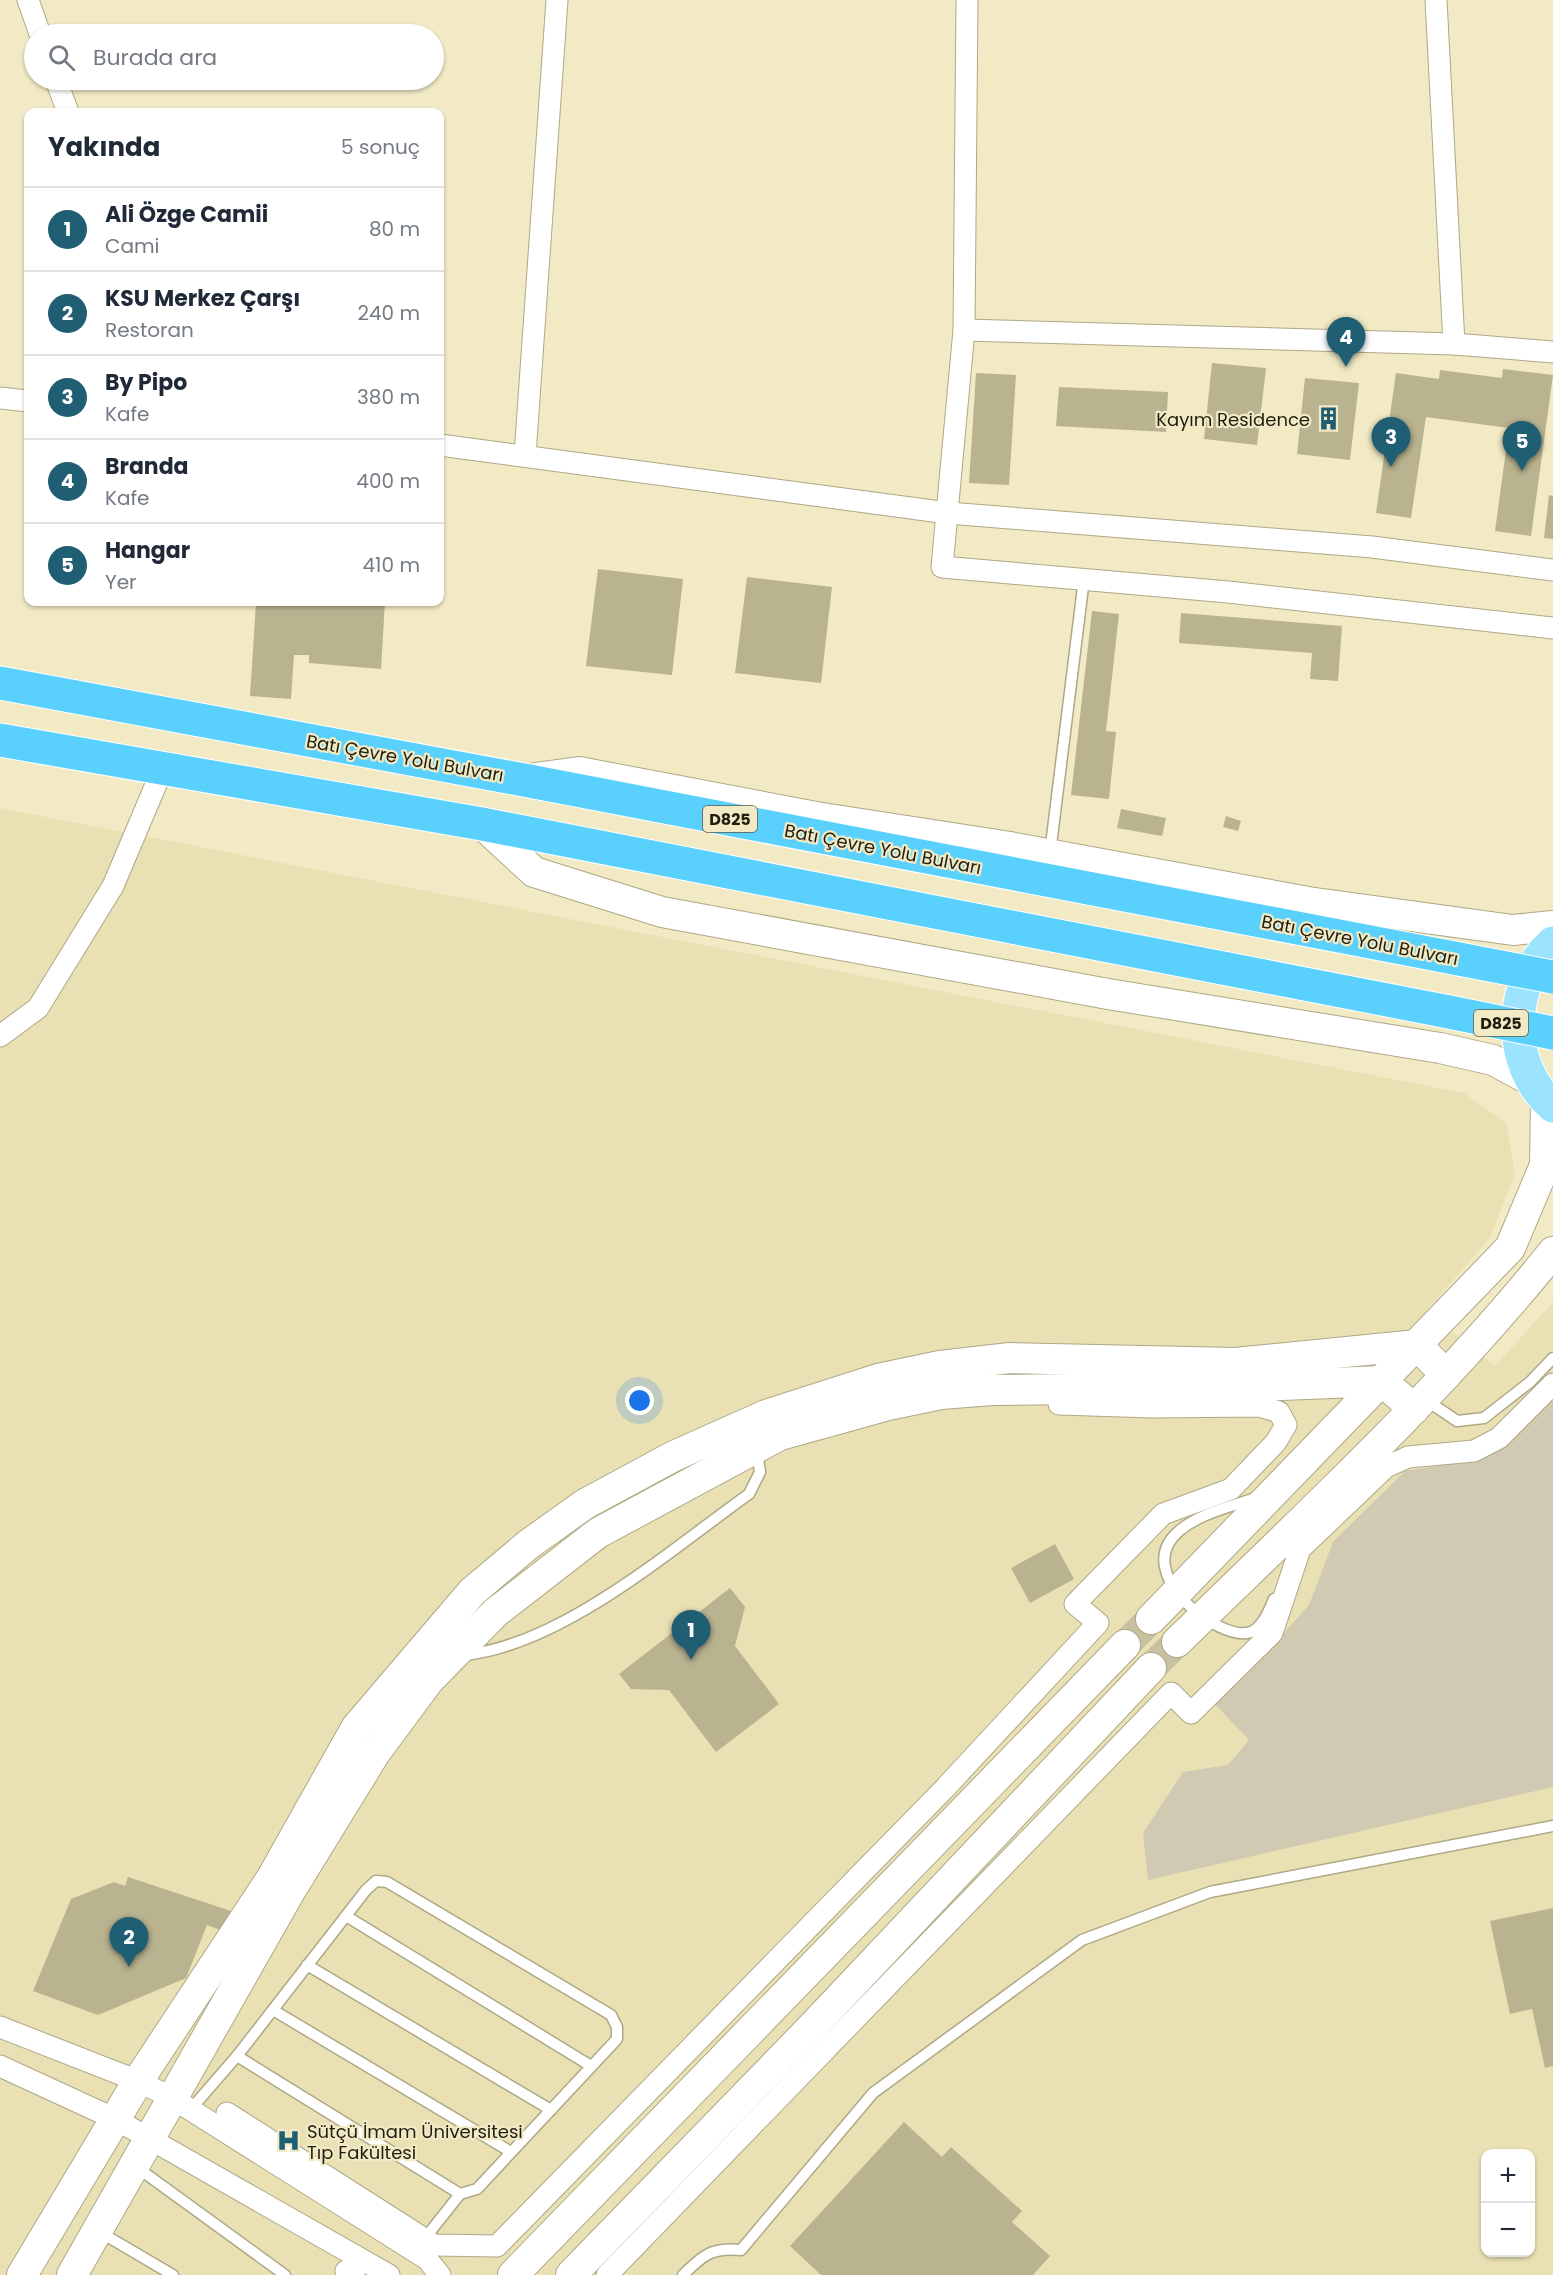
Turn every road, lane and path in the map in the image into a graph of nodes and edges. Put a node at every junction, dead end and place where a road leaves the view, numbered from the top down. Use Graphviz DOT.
graph roads {
  1 [pos="28,0"];
  2 [pos="557,0"];
  3 [pos="967,0"];
  4 [pos="1436,0"];
  5 [pos="36,24"];
  6 [pos="60,90"];
  7 [pos="66,108"];
  8 [pos="964,330"];
  9 [pos="1454,344"];
  10 [pos="1553,352"];
  11 [pos="0,398"];
  12 [pos="24,401"];
  13 [pos="444,445"];
  14 [pos="525,455"];
  15 [pos="948,513"];
  16 [pos="1553,570"];
  17 [pos="1084,579"];
  18 [pos="1553,628"];
  19 [pos="0,683"];
  20 [pos="0,740"];
  21 [pos="162,768"];
  22 [pos="524,780"];
  23 [pos="482,824"];
  24 [pos="1049,855"];
  25 [pos="1553,926"];
  26 [pos="1553,943"];
  27 [pos="1553,977"];
  28 [pos="1553,1033"];
  29 [pos="0,1036"];
  30 [pos="1544,1095"];
  31 [pos="1553,1252"];
  32 [pos="1417,1345"];
  33 [pos="1553,1358"];
  34 [pos="1446,1376"];
  35 [pos="1382,1381"];
  36 [pos="1553,1384"];
  37 [pos="1059,1404"];
  38 [pos="1419,1404"];
  39 [pos="753,1435"];
  40 [pos="1275,1491"];
  41 [pos="1299,1521"];
  42 [pos="1176,1593"];
  43 [pos="1203,1616"];
  44 [pos="1151,1619"];
  45 [pos="1177,1642"];
  46 [pos="1125,1645"];
  47 [pos="453,1656"];
  48 [pos="1151,1668"];
  49 [pos="1553,1826"];
  50 [pos="346,1916"];
  51 [pos="307,1965"];
  52 [pos="273,2010"];
  53 [pos="0,2027"];
  54 [pos="237,2056"];
  55 [pos="0,2066"];
  56 [pos="591,2066"];
  57 [pos="138,2081"];
  58 [pos="182,2104"];
  59 [pos="551,2110"];
  60 [pos="226,2113"];
  61 [pos="115,2119"];
  62 [pos="151,2139"];
  63 [pos="511,2152"];
  64 [pos="135,2166"];
  65 [pos="460,2194"];
  66 [pos="98,2231"];
  67 [pos="420,2245"];
  68 [pos="22,2275"];
  69 [pos="72,2275"];
  70 [pos="173,2275"];
  71 [pos="285,2275"];
  72 [pos="389,2275"];
  73 [pos="440,2275"];
  74 [pos="513,2275"];
  75 [pos="571,2275"];
  76 [pos="607,2275"];
  77 [pos="683,2275"];
  1 -- 5 [label="street"];
  2 -- 14 [label="street"];
  3 -- 8 [label="street"];
  4 -- 9 [label="street"];
  6 -- 7 [label="street"];
  8 -- 9 [label="street"];
  8 -- 15 [label="street"];
  9 -- 10 [label="street"];
  11 -- 12 [label="street"];
  13 -- 14 [label="street"];
  14 -- 15 [label="street"];
  15 -- 16 [label="street"];
  15 -- 17 [label="street"];
  17 -- 18 [label="street"];
  17 -- 24 [label="lane"];
  19 -- 22 [label="highway, Batı Çevre Yolu Bulvarı / D825"];
  20 -- 21 [label="highway, D825"];
  21 -- 23 [label="highway, D825"];
  21 -- 29 [label="street"];
  22 -- 24 [label="street"];
  22 -- 27 [label="highway, Batı Çevre Yolu Bulvarı / D825, bridge"];
  23 -- 28 [label="highway, D825, bridge"];
  23 -- 30 [label="street"];
  24 -- 25 [label="street"];
  26 -- 30 [label="main road"];
  30 -- 32 [label="street"];
  31 -- 34 [label="street"];
  32 -- 34 [label="street"];
  32 -- 35 [label="street"];
  32 -- 39 [label="street"];
  33 -- 38 [label="lane"];
  34 -- 38 [label="street"];
  35 -- 38 [label="street"];
  35 -- 39 [label="street"];
  35 -- 40 [label="street"];
  36 -- 76 [label="street"];
  37 -- 67 [label="street"];
  38 -- 41 [label="street"];
  39 -- 47 [label="street"];
  39 -- 47 [label="lane"];
  39 -- 57 [label="street"];
  40 -- 42 [label="street"];
  40 -- 42 [label="lane"];
  41 -- 43 [label="street"];
  41 -- 43 [label="lane"];
  42 -- 43 [label="lane"];
  42 -- 44 [label="street"];
  43 -- 45 [label="street"];
  46 -- 74 [label="street"];
  47 -- 58 [label="street"];
  48 -- 75 [label="street"];
  49 -- 77 [label="lane"];
  50 -- 51 [label="lane"];
  50 -- 56 [label="lane"];
  50 -- 56 [label="lane"];
  51 -- 52 [label="lane"];
  51 -- 59 [label="lane"];
  52 -- 54 [label="lane"];
  52 -- 63 [label="lane"];
  53 -- 57 [label="street"];
  54 -- 58 [label="lane"];
  54 -- 65 [label="lane"];
  55 -- 61 [label="street"];
  56 -- 59 [label="lane"];
  57 -- 58 [label="street"];
  57 -- 61 [label="street"];
  58 -- 62 [label="street"];
  58 -- 67 [label="street"];
  59 -- 63 [label="lane"];
  60 -- 67 [label="street"];
  61 -- 62 [label="street"];
  61 -- 68 [label="street"];
  62 -- 64 [label="street"];
  62 -- 72 [label="street"];
  63 -- 65 [label="lane"];
  64 -- 66 [label="street"];
  64 -- 71 [label="lane"];
  65 -- 67 [label="lane"];
  66 -- 69 [label="street"];
  66 -- 70 [label="lane"];
  67 -- 73 [label="street"];
}
